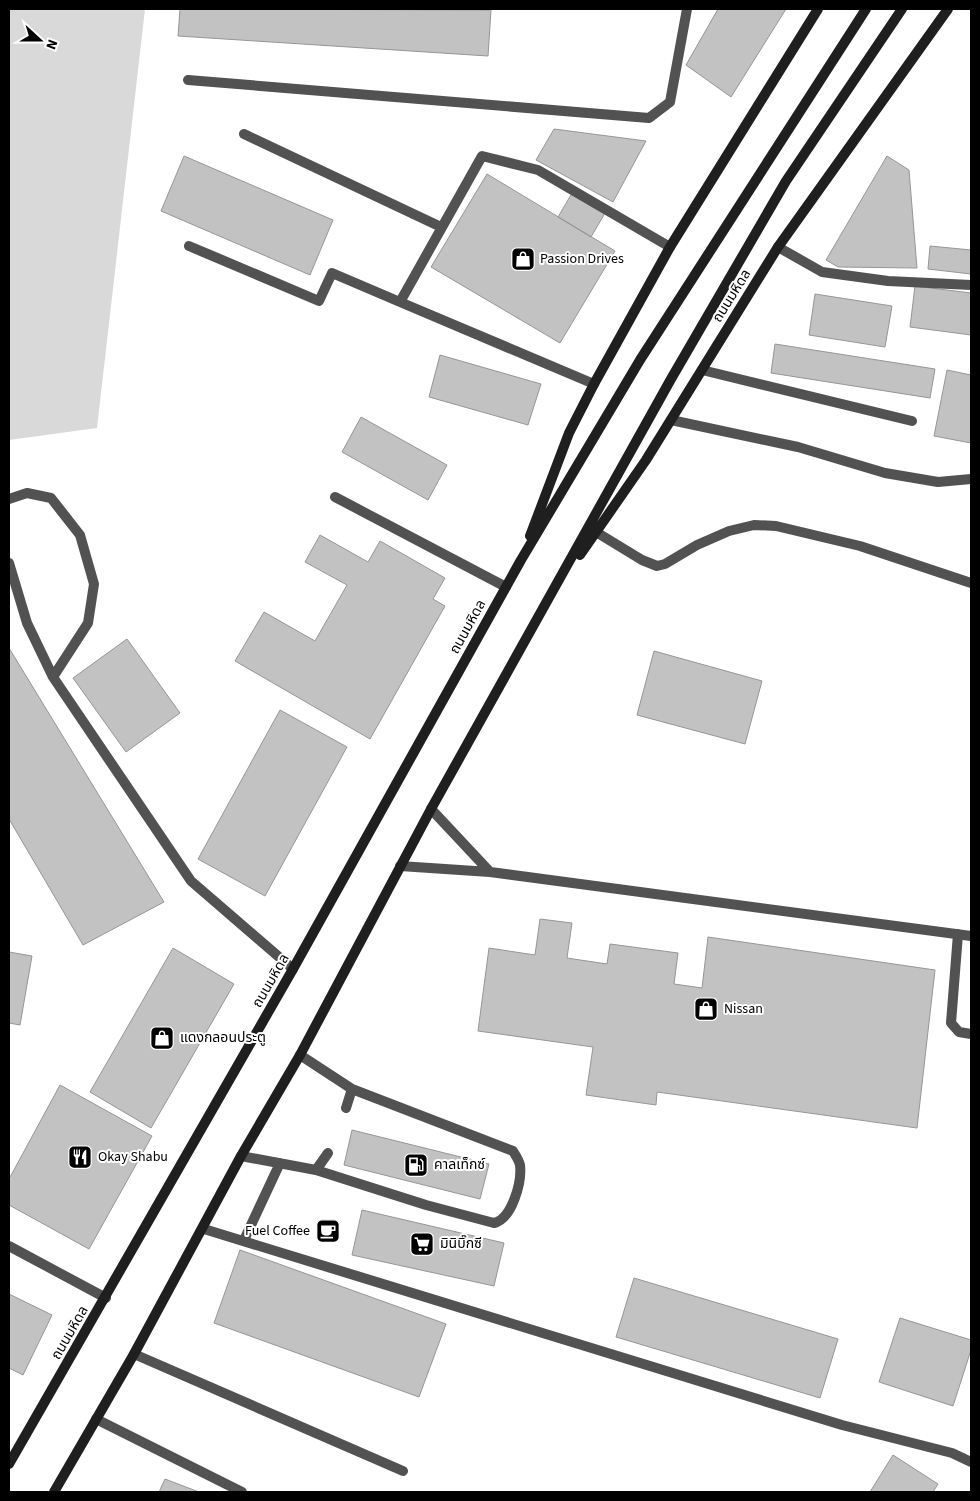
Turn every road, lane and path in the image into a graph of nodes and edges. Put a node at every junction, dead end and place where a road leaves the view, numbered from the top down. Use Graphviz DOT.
graph roads {
  1 [pos="687,9"];
  2 [pos="818,9"];
  3 [pos="866,9"];
  4 [pos="902,9"];
  5 [pos="948,9"];
  6 [pos="188,80"];
  7 [pos="244,134"];
  8 [pos="441,227"];
  9 [pos="189,246"];
  10 [pos="670,247"];
  11 [pos="778,247"];
  12 [pos="971,284"];
  13 [pos="400,302"];
  14 [pos="702,370"];
  15 [pos="594,384"];
  16 [pos="671,420"];
  17 [pos="912,421"];
  18 [pos="971,479"];
  19 [pos="334,497"];
  20 [pos="9,499"];
  21 [pos="596,532"];
  22 [pos="521,560"];
  23 [pos="9,563"];
  24 [pos="971,582"];
  25 [pos="506,587"];
  26 [pos="547,603"];
  27 [pos="53,678"];
  28 [pos="431,809"];
  29 [pos="400,866"];
  30 [pos="490,872"];
  31 [pos="958,934"];
  32 [pos="971,936"];
  33 [pos="293,969"];
  34 [pos="971,1034"];
  35 [pos="300,1054"];
  36 [pos="352,1090"];
  37 [pos="346,1108"];
  38 [pos="328,1153"];
  39 [pos="241,1156"];
  40 [pos="280,1163"];
  41 [pos="316,1170"];
  42 [pos="204,1229"];
  43 [pos="244,1240"];
  44 [pos="9,1246"];
  45 [pos="106,1298"];
  46 [pos="134,1354"];
  47 [pos="96,1419"];
  48 [pos="971,1462"];
  49 [pos="9,1464"];
  50 [pos="403,1471"];
  51 [pos="54,1492"];
  52 [pos="242,1492"];
  1 -- 6 [label="street"];
  2 -- 10 [label="main road, ถนนมหิดล"];
  3 -- 22 [label="main road, ถนนมหิดล"];
  4 -- 26 [label="main road, ถนนมหิดล"];
  5 -- 11 [label="main road, ถนนมหิดล"];
  7 -- 8 [label="street"];
  8 -- 10 [label="street"];
  8 -- 13 [label="street"];
  9 -- 13 [label="street"];
  10 -- 15 [label="main road, ถนนมหิดล"];
  11 -- 12 [label="street"];
  11 -- 14 [label="main road, ถนนมหิดล"];
  13 -- 15 [label="street"];
  14 -- 16 [label="main road, ถนนมหิดล"];
  14 -- 17 [label="street"];
  15 -- 22 [label="main road, ถนนมหิดล"];
  16 -- 18 [label="street"];
  16 -- 21 [label="main road, ถนนมหิดล"];
  19 -- 25 [label="street"];
  20 -- 27 [label="street"];
  21 -- 24 [label="street"];
  21 -- 26 [label="main road, ถนนมหิดล"];
  22 -- 25 [label="main road, ถนนมหิดล"];
  23 -- 27 [label="street"];
  25 -- 33 [label="main road, ถนนมหิดล"];
  26 -- 28 [label="main road, ถนนมหิดล"];
  27 -- 33 [label="street"];
  28 -- 29 [label="main road, ถนนมหิดล"];
  28 -- 30 [label="street"];
  29 -- 30 [label="street"];
  29 -- 35 [label="main road, ถนนมหิดล"];
  30 -- 31 [label="street"];
  31 -- 32 [label="street"];
  31 -- 34 [label="street"];
  33 -- 45 [label="main road, ถนนมหิดล"];
  35 -- 36 [label="street"];
  35 -- 39 [label="main road, ถนนมหิดล"];
  36 -- 37 [label="street"];
  36 -- 41 [label="street"];
  38 -- 41 [label="street"];
  39 -- 40 [label="street"];
  39 -- 42 [label="main road, ถนนมหิดล"];
  40 -- 41 [label="street"];
  40 -- 43 [label="street"];
  42 -- 43 [label="street"];
  42 -- 46 [label="main road, ถนนมหิดล"];
  43 -- 48 [label="street"];
  44 -- 45 [label="street"];
  45 -- 49 [label="main road, ถนนมหิดล"];
  46 -- 47 [label="main road, ถนนมหิดล"];
  46 -- 50 [label="street"];
  47 -- 51 [label="main road, ถนนมหิดล"];
  47 -- 52 [label="street"];
}
